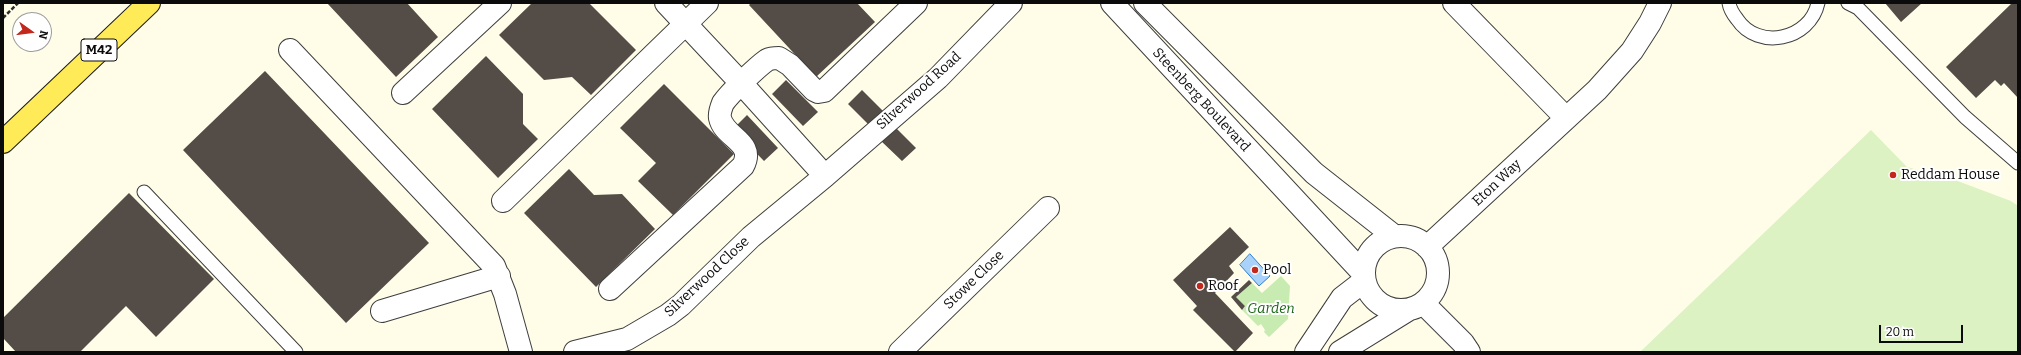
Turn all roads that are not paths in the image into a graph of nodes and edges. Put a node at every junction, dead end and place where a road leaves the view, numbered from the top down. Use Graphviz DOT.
graph roads {
  1 [pos="149,3"];
  2 [pos="500,3"];
  3 [pos="666,3"];
  4 [pos="707,3"];
  5 [pos="916,3"];
  6 [pos="1011,3"];
  7 [pos="1112,3"];
  8 [pos="1145,3"];
  9 [pos="1454,3"];
  10 [pos="1660,3"];
  11 [pos="1729,3"];
  12 [pos="1818,3"];
  13 [pos="1848,3"];
  14 [pos="686,24"];
  15 [pos="290,50"];
  16 [pos="742,84"];
  17 [pos="403,93"];
  18 [pos="1565,117"];
  19 [pos="1271,130"];
  20 [pos="3,142"];
  21 [pos="1250,152"];
  22 [pos="2018,163"];
  23 [pos="825,176"];
  24 [pos="144,192"];
  25 [pos="503,201"];
  26 [pos="1048,208"];
  27 [pos="1394,236"];
  28 [pos="1427,247"];
  29 [pos="499,276"];
  30 [pos="1364,277"];
  31 [pos="610,289"];
  32 [pos="1415,306"];
  33 [pos="382,311"];
  34 [pos="296,352"];
  35 [pos="521,352"];
  36 [pos="575,352"];
  37 [pos="900,352"];
  38 [pos="1306,352"];
  39 [pos="1340,352"];
  40 [pos="1469,352"];
  1 -- 20 [label="main road, M42"];
  2 -- 17 [label="street"];
  3 -- 14 [label="street"];
  4 -- 14 [label="street"];
  5 -- 16 [label="street"];
  6 -- 23 [label="street, Silverwood Road"];
  7 -- 21 [label="street, Steenberg Boulevard"];
  8 -- 19 [label="street, Steenberg Boulevard"];
  9 -- 18 [label="street"];
  10 -- 18 [label="street, Eton Way"];
  11 -- 12 [label="lane"];
  13 -- 22 [label="lane"];
  14 -- 16 [label="street"];
  14 -- 25 [label="street"];
  15 -- 29 [label="street"];
  16 -- 23 [label="street"];
  16 -- 31 [label="street"];
  18 -- 28 [label="street, Eton Way"];
  19 -- 21 [label="street"];
  19 -- 27 [label="street, Steenberg Boulevard"];
  21 -- 30 [label="street, Steenberg Boulevard"];
  23 -- 36 [label="street, Silverwood Close"];
  24 -- 34 [label="lane"];
  26 -- 37 [label="street, Stowe Close"];
  27 -- 28 [label="street"];
  27 -- 30 [label="street"];
  28 -- 32 [label="street"];
  29 -- 33 [label="street"];
  29 -- 35 [label="street"];
  30 -- 32 [label="street"];
  30 -- 38 [label="street"];
  32 -- 39 [label="street"];
  32 -- 40 [label="street"];
}
